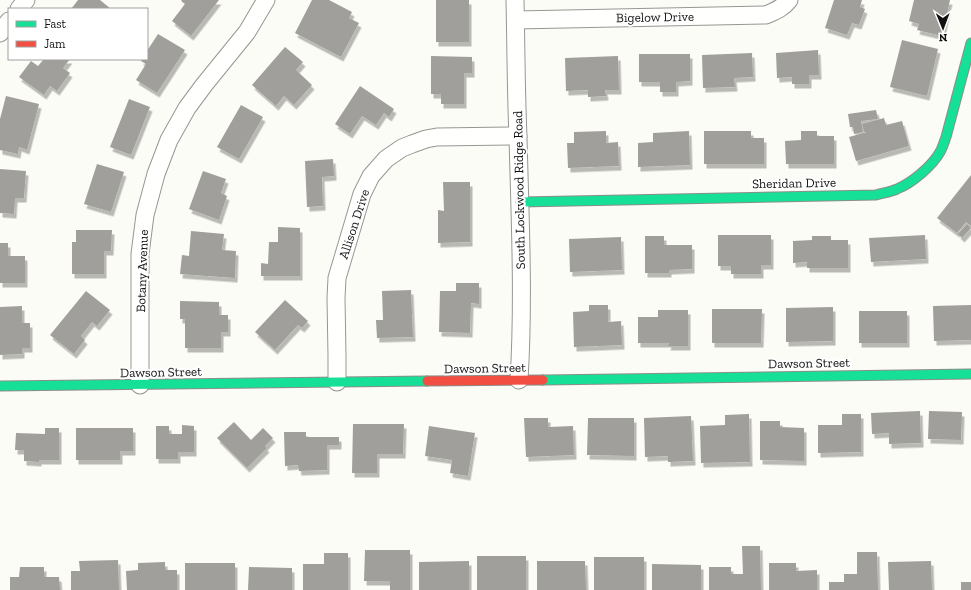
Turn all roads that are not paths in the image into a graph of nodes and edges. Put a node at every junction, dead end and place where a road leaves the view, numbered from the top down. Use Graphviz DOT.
graph roads {
  1 [pos="26,0"];
  2 [pos="266,0"];
  3 [pos="516,0"];
  4 [pos="789,0"];
  5 [pos="20,8"];
  6 [pos="516,20"];
  7 [pos="8,22"];
  8 [pos="0,33"];
  9 [pos="971,43"];
  10 [pos="518,136"];
  11 [pos="520,202"];
  12 [pos="971,374"];
  13 [pos="519,380"];
  14 [pos="337,382"];
  15 [pos="140,385"];
  16 [pos="0,386"];
  1 -- 5 [label="street"];
  2 -- 15 [label="street, Botany Avenue"];
  3 -- 6 [label="street, South Lockwood Ridge Road"];
  4 -- 6 [label="street, Bigelow Drive"];
  6 -- 10 [label="street, South Lockwood Ridge Road"];
  7 -- 8 [label="street"];
  9 -- 11 [label="street, Sheridan Drive"];
  10 -- 11 [label="street, South Lockwood Ridge Road"];
  10 -- 14 [label="street, Allison Drive"];
  11 -- 13 [label="street, South Lockwood Ridge Road"];
  12 -- 13 [label="street, Dawson Street"];
  13 -- 14 [label="street, Dawson Street"];
  14 -- 15 [label="street, Dawson Street"];
  15 -- 16 [label="street, Dawson Street"];
}
